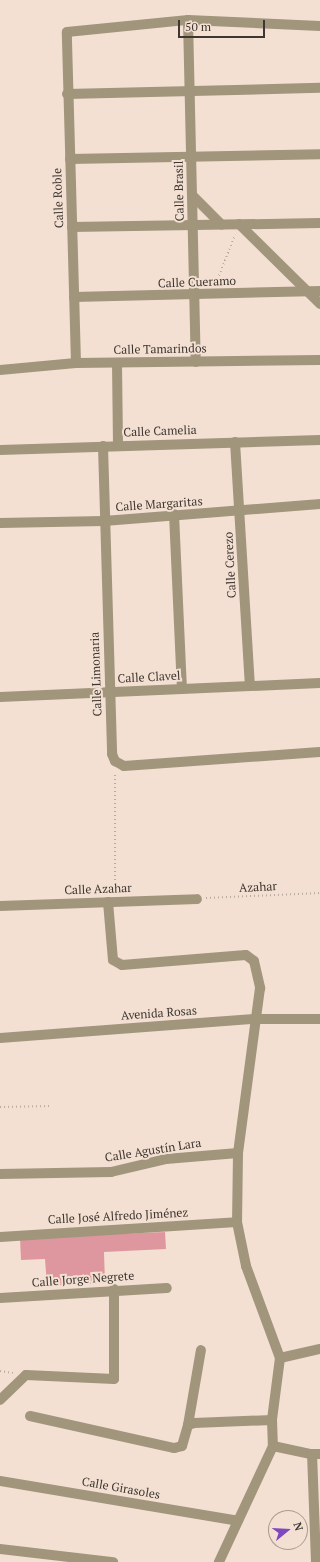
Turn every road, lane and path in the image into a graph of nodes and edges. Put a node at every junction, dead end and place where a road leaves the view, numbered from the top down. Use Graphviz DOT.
graph roads {
  1 [pos="188,20"];
  2 [pos="320,26"];
  3 [pos="320,88"];
  4 [pos="189,91"];
  5 [pos="68,94"];
  6 [pos="320,154"];
  7 [pos="191,157"];
  8 [pos="70,159"];
  9 [pos="192,195"];
  10 [pos="320,223"];
  11 [pos="239,224"];
  12 [pos="192,225"];
  13 [pos="222,225"];
  14 [pos="72,227"];
  15 [pos="307,291"];
  16 [pos="320,291"];
  17 [pos="211,294"];
  18 [pos="194,295"];
  19 [pos="74,297"];
  20 [pos="320,304"];
  21 [pos="320,360"];
  22 [pos="196,362"];
  23 [pos="76,363"];
  24 [pos="117,363"];
  25 [pos="0,370"];
  26 [pos="320,440"];
  27 [pos="235,442"];
  28 [pos="118,445"];
  29 [pos="103,446"];
  30 [pos="0,450"];
  31 [pos="320,504"];
  32 [pos="240,512"];
  33 [pos="174,514"];
  34 [pos="104,521"];
  35 [pos="0,523"];
  36 [pos="320,683"];
  37 [pos="250,686"];
  38 [pos="182,689"];
  39 [pos="109,692"];
  40 [pos="0,697"];
  41 [pos="320,752"];
  42 [pos="115,761"];
  43 [pos="320,893"];
  44 [pos="197,899"];
  45 [pos="111,902"];
  46 [pos="0,906"];
  47 [pos="254,1019"];
  48 [pos="320,1019"];
  49 [pos="0,1038"];
  50 [pos="52,1106"];
  51 [pos="0,1107"];
  52 [pos="238,1153"];
  53 [pos="0,1174"];
  54 [pos="237,1222"];
  55 [pos="0,1236"];
  56 [pos="167,1288"];
  57 [pos="114,1289"];
  58 [pos="0,1298"];
  59 [pos="320,1349"];
  60 [pos="202,1350"];
  61 [pos="280,1358"];
  62 [pos="0,1400"];
  63 [pos="0,1403"];
  64 [pos="30,1416"];
  65 [pos="272,1420"];
  66 [pos="188,1425"];
  67 [pos="273,1446"];
  68 [pos="316,1454"];
  69 [pos="0,1481"];
  70 [pos="238,1521"];
  71 [pos="0,1549"];
  72 [pos="113,1562"];
  73 [pos="219,1562"];
  74 [pos="316,1562"];
  1 -- 2 [label="street"];
  1 -- 4 [label="street, Calle Brasil"];
  1 -- 5 [label="street, Calle Roble"];
  3 -- 4 [label="street"];
  4 -- 5 [label="street"];
  4 -- 7 [label="street, Calle Brasil"];
  5 -- 8 [label="street, Calle Roble"];
  6 -- 7 [label="street"];
  7 -- 8 [label="street"];
  7 -- 9 [label="street, Calle Brasil"];
  8 -- 14 [label="street, Calle Roble"];
  9 -- 12 [label="street, Calle Brasil"];
  9 -- 13 [label="street"];
  10 -- 11 [label="street"];
  11 -- 13 [label="street"];
  11 -- 15 [label="street"];
  11 -- 17 [label="path"];
  12 -- 13 [label="street"];
  12 -- 14 [label="street"];
  12 -- 18 [label="street, Calle Brasil"];
  14 -- 19 [label="street, Calle Roble"];
  15 -- 16 [label="street, Calle Cueramo"];
  15 -- 17 [label="street, Calle Cueramo"];
  15 -- 20 [label="street"];
  17 -- 18 [label="street, Calle Cueramo"];
  18 -- 19 [label="street, Calle Cueramo"];
  18 -- 22 [label="street, Calle Brasil"];
  19 -- 23 [label="street, Calle Roble"];
  21 -- 22 [label="street, Calle Tamarindos"];
  22 -- 24 [label="street, Calle Tamarindos"];
  23 -- 24 [label="street, Calle Tamarindos"];
  23 -- 25 [label="street, Calle Tamarindos"];
  24 -- 28 [label="street"];
  26 -- 27 [label="street, Calle Camelia"];
  27 -- 28 [label="street, Calle Camelia"];
  27 -- 32 [label="street, Calle Cerezo"];
  28 -- 29 [label="street, Calle Camelia"];
  29 -- 30 [label="street, Calle Camelia"];
  29 -- 34 [label="street, Calle Limonaria"];
  31 -- 32 [label="street, Calle Margaritas"];
  32 -- 33 [label="street, Calle Margaritas"];
  32 -- 37 [label="street, Calle Cerezo"];
  33 -- 34 [label="street, Calle Margaritas"];
  33 -- 38 [label="street"];
  34 -- 35 [label="street, Calle Margaritas"];
  34 -- 39 [label="street, Calle Limonaria"];
  36 -- 37 [label="street, Calle Clavel"];
  37 -- 38 [label="street, Calle Clavel"];
  38 -- 39 [label="street, Calle Clavel"];
  39 -- 40 [label="street, Calle Clavel"];
  39 -- 42 [label="street, Calle Limonaria"];
  41 -- 42 [label="street"];
  42 -- 45 [label="path"];
  43 -- 44 [label="path, Azahar"];
  44 -- 45 [label="street, Calle Azahar"];
  45 -- 46 [label="street, Calle Azahar"];
  45 -- 47 [label="street"];
  47 -- 48 [label="street, Avenida Rosas"];
  47 -- 49 [label="street, Avenida Rosas"];
  47 -- 52 [label="street"];
  50 -- 51 [label="path"];
  52 -- 53 [label="street, Calle Agustín Lara"];
  52 -- 54 [label="street"];
  54 -- 55 [label="street, Calle José Alfredo Jiménez"];
  54 -- 61 [label="street"];
  56 -- 57 [label="street, Calle Jorge Negrete"];
  57 -- 58 [label="street, Calle Jorge Negrete"];
  57 -- 62 [label="street"];
  59 -- 61 [label="street"];
  60 -- 66 [label="street"];
  61 -- 65 [label="street"];
  62 -- 63 [label="street"];
  64 -- 66 [label="street"];
  65 -- 66 [label="street"];
  65 -- 67 [label="street"];
  67 -- 68 [label="street"];
  67 -- 70 [label="street"];
  68 -- 74 [label="street"];
  69 -- 70 [label="street, Calle Girasoles"];
  70 -- 73 [label="street"];
  71 -- 72 [label="street"];
}
